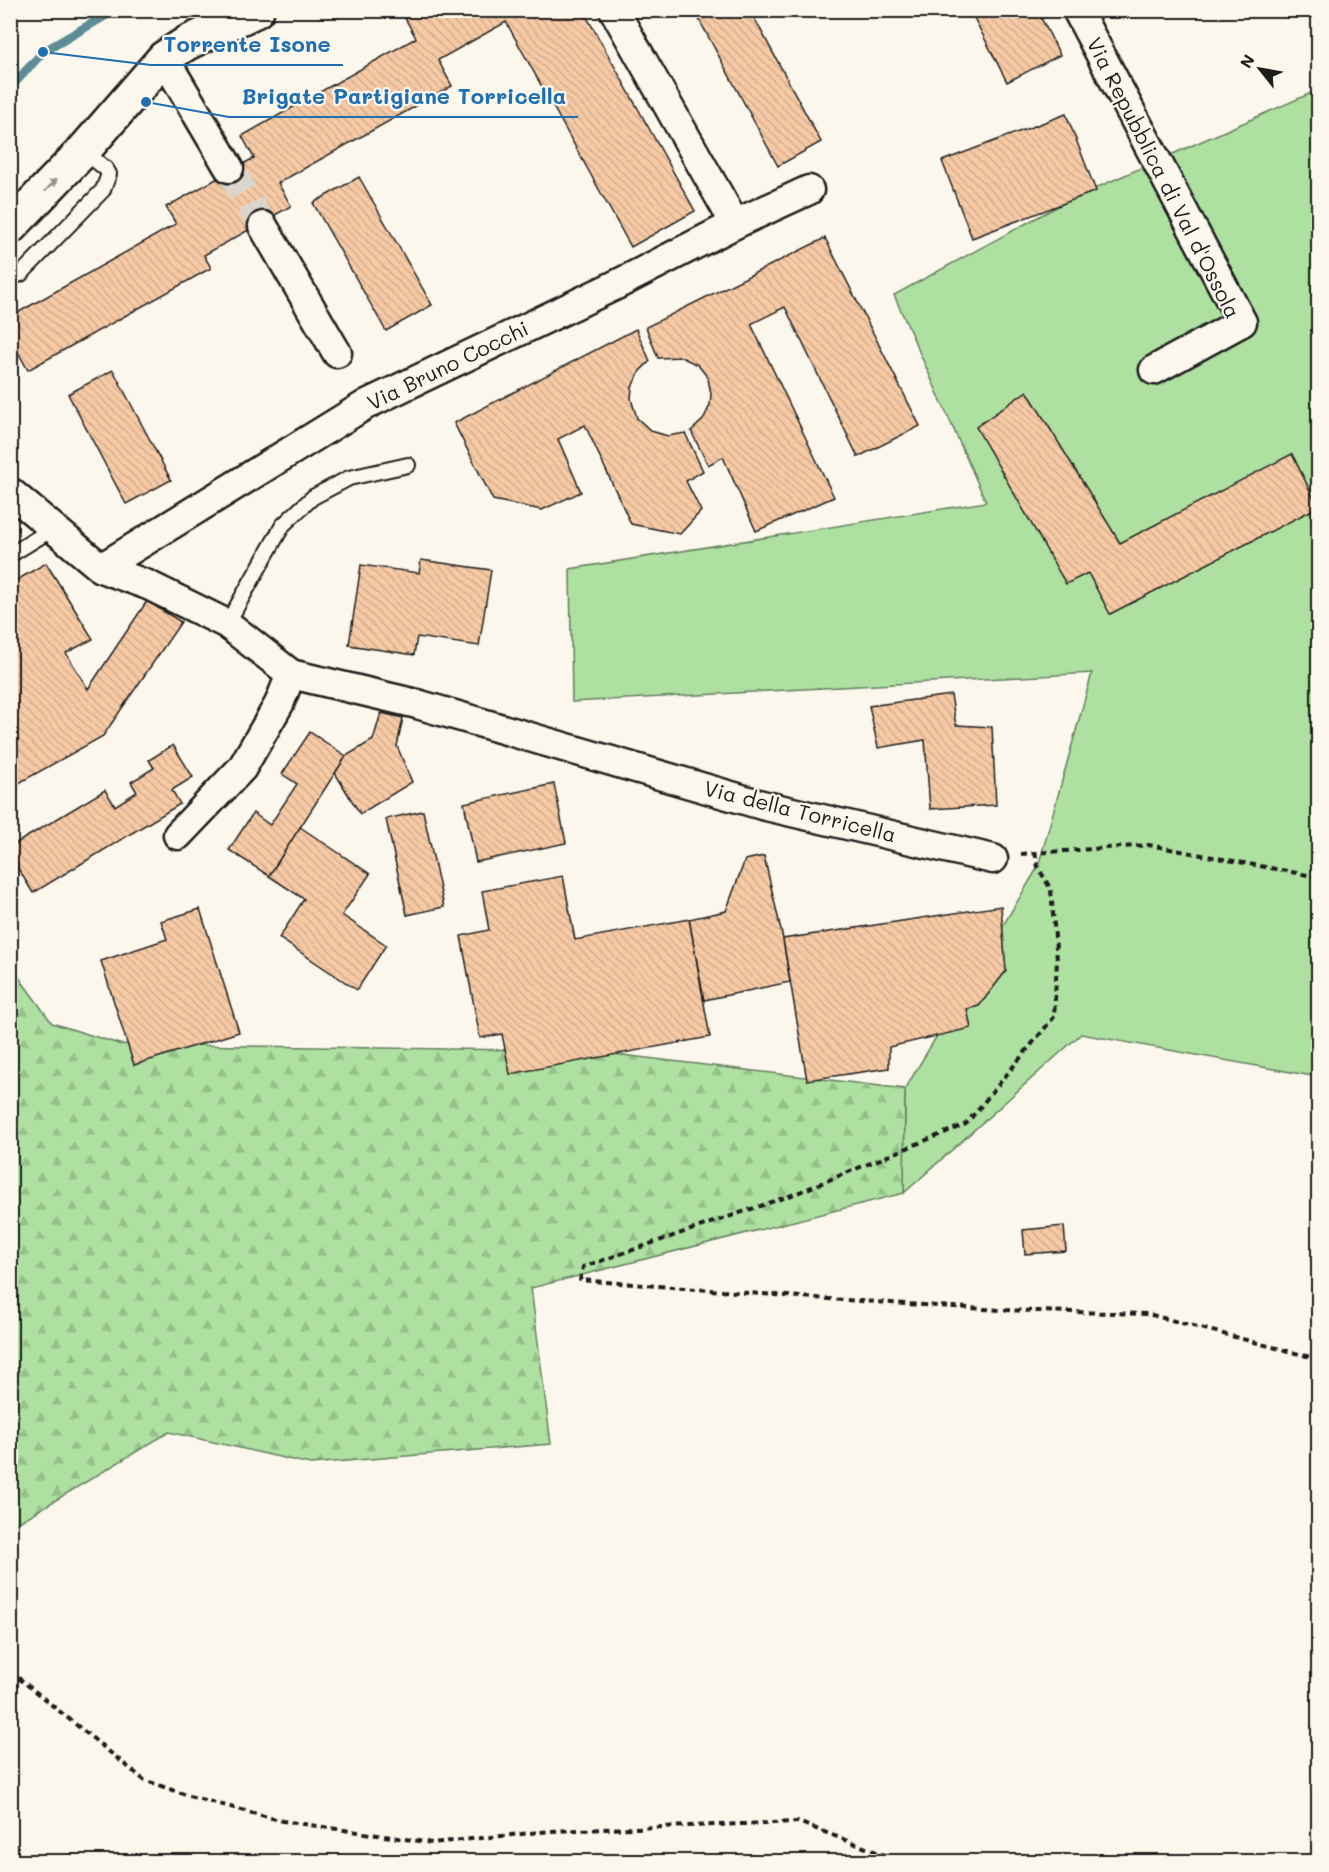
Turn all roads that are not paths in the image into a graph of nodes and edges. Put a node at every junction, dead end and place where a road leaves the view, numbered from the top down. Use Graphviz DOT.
graph roads {
  1 [pos="256,10"];
  2 [pos="614,10"];
  3 [pos="1077,10"];
  4 [pos="164,58"];
  5 [pos="84,150"];
  6 [pos="229,168"];
  7 [pos="809,190"];
  8 [pos="735,224"];
  9 [pos="263,226"];
  10 [pos="10,227"];
  11 [pos="10,278"];
  12 [pos="337,353"];
  13 [pos="1154,370"];
  14 [pos="408,465"];
  15 [pos="10,492"];
  16 [pos="54,528"];
  17 [pos="10,555"];
  18 [pos="101,568"];
  19 [pos="227,624"];
  20 [pos="291,674"];
  21 [pos="178,835"];
  22 [pos="993,859"];
  1 -- 4 [label="street"];
  2 -- 8 [label="street"];
  3 -- 13 [label="street, Via Repubblica di Val d'Ossola"];
  4 -- 5 [label="street"];
  4 -- 6 [label="street"];
  10 -- 5 [label="street, one-way"];
  5 -- 11 [label="lane"];
  7 -- 8 [label="street, Via Bruno Cocchi"];
  8 -- 18 [label="street, Via Bruno Cocchi"];
  9 -- 12 [label="street"];
  14 -- 19 [label="lane"];
  15 -- 16 [label="street, Via della Torricella"];
  16 -- 17 [label="lane"];
  16 -- 18 [label="street, Via della Torricella"];
  18 -- 19 [label="street, Via della Torricella"];
  19 -- 20 [label="street, Via della Torricella"];
  20 -- 21 [label="street"];
  20 -- 22 [label="street, Via della Torricella"];
}
